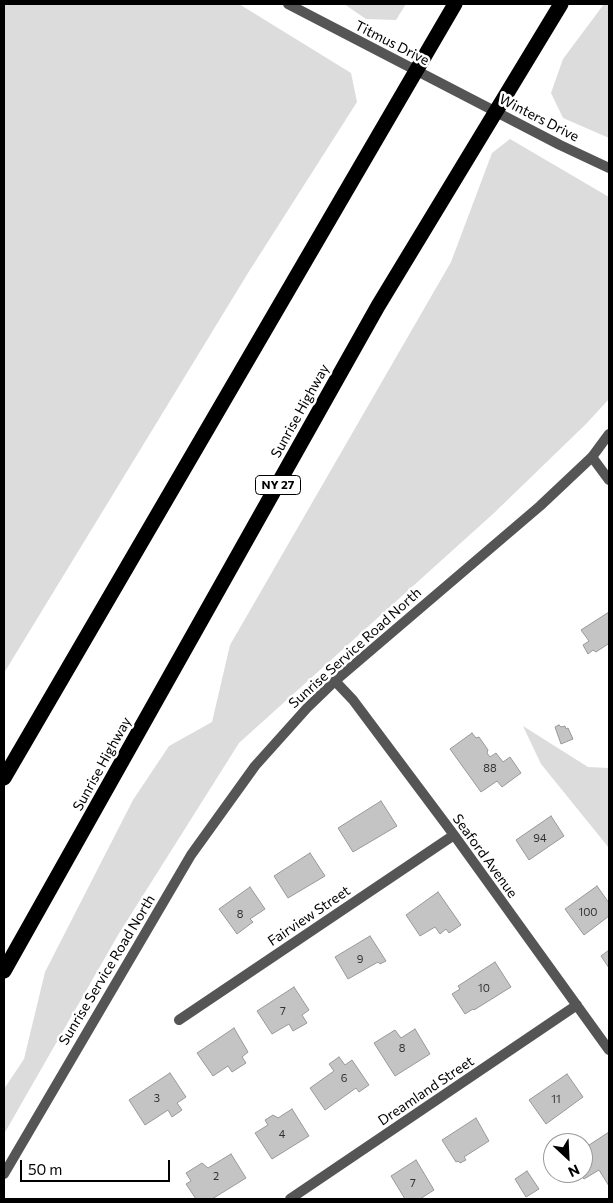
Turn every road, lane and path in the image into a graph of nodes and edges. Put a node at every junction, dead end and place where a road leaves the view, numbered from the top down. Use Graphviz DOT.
graph roads {
  1 [pos="288,4"];
  2 [pos="455,4"];
  3 [pos="561,4"];
  4 [pos="458,92"];
  5 [pos="609,168"];
  6 [pos="609,434"];
  7 [pos="592,457"];
  8 [pos="609,480"];
  9 [pos="335,681"];
  10 [pos="4,778"];
  11 [pos="454,835"];
  12 [pos="4,971"];
  13 [pos="578,1005"];
  14 [pos="179,1020"];
  15 [pos="609,1050"];
  16 [pos="4,1174"];
  17 [pos="290,1199"];
  1 -- 4 [label="street, Titmus Drive"];
  2 -- 10 [label="highway"];
  3 -- 12 [label="highway, Sunrise Highway / NY 27"];
  4 -- 5 [label="street, Winters Drive"];
  6 -- 7 [label="street, Sunrise Service Road North"];
  7 -- 8 [label="street"];
  7 -- 9 [label="street, Sunrise Service Road North"];
  9 -- 11 [label="street, Seaford Avenue"];
  9 -- 16 [label="street, Sunrise Service Road North"];
  11 -- 13 [label="street, Seaford Avenue"];
  11 -- 14 [label="street, Fairview Street"];
  13 -- 15 [label="street, Seaford Avenue"];
  13 -- 17 [label="street, Dreamland Street"];
}
